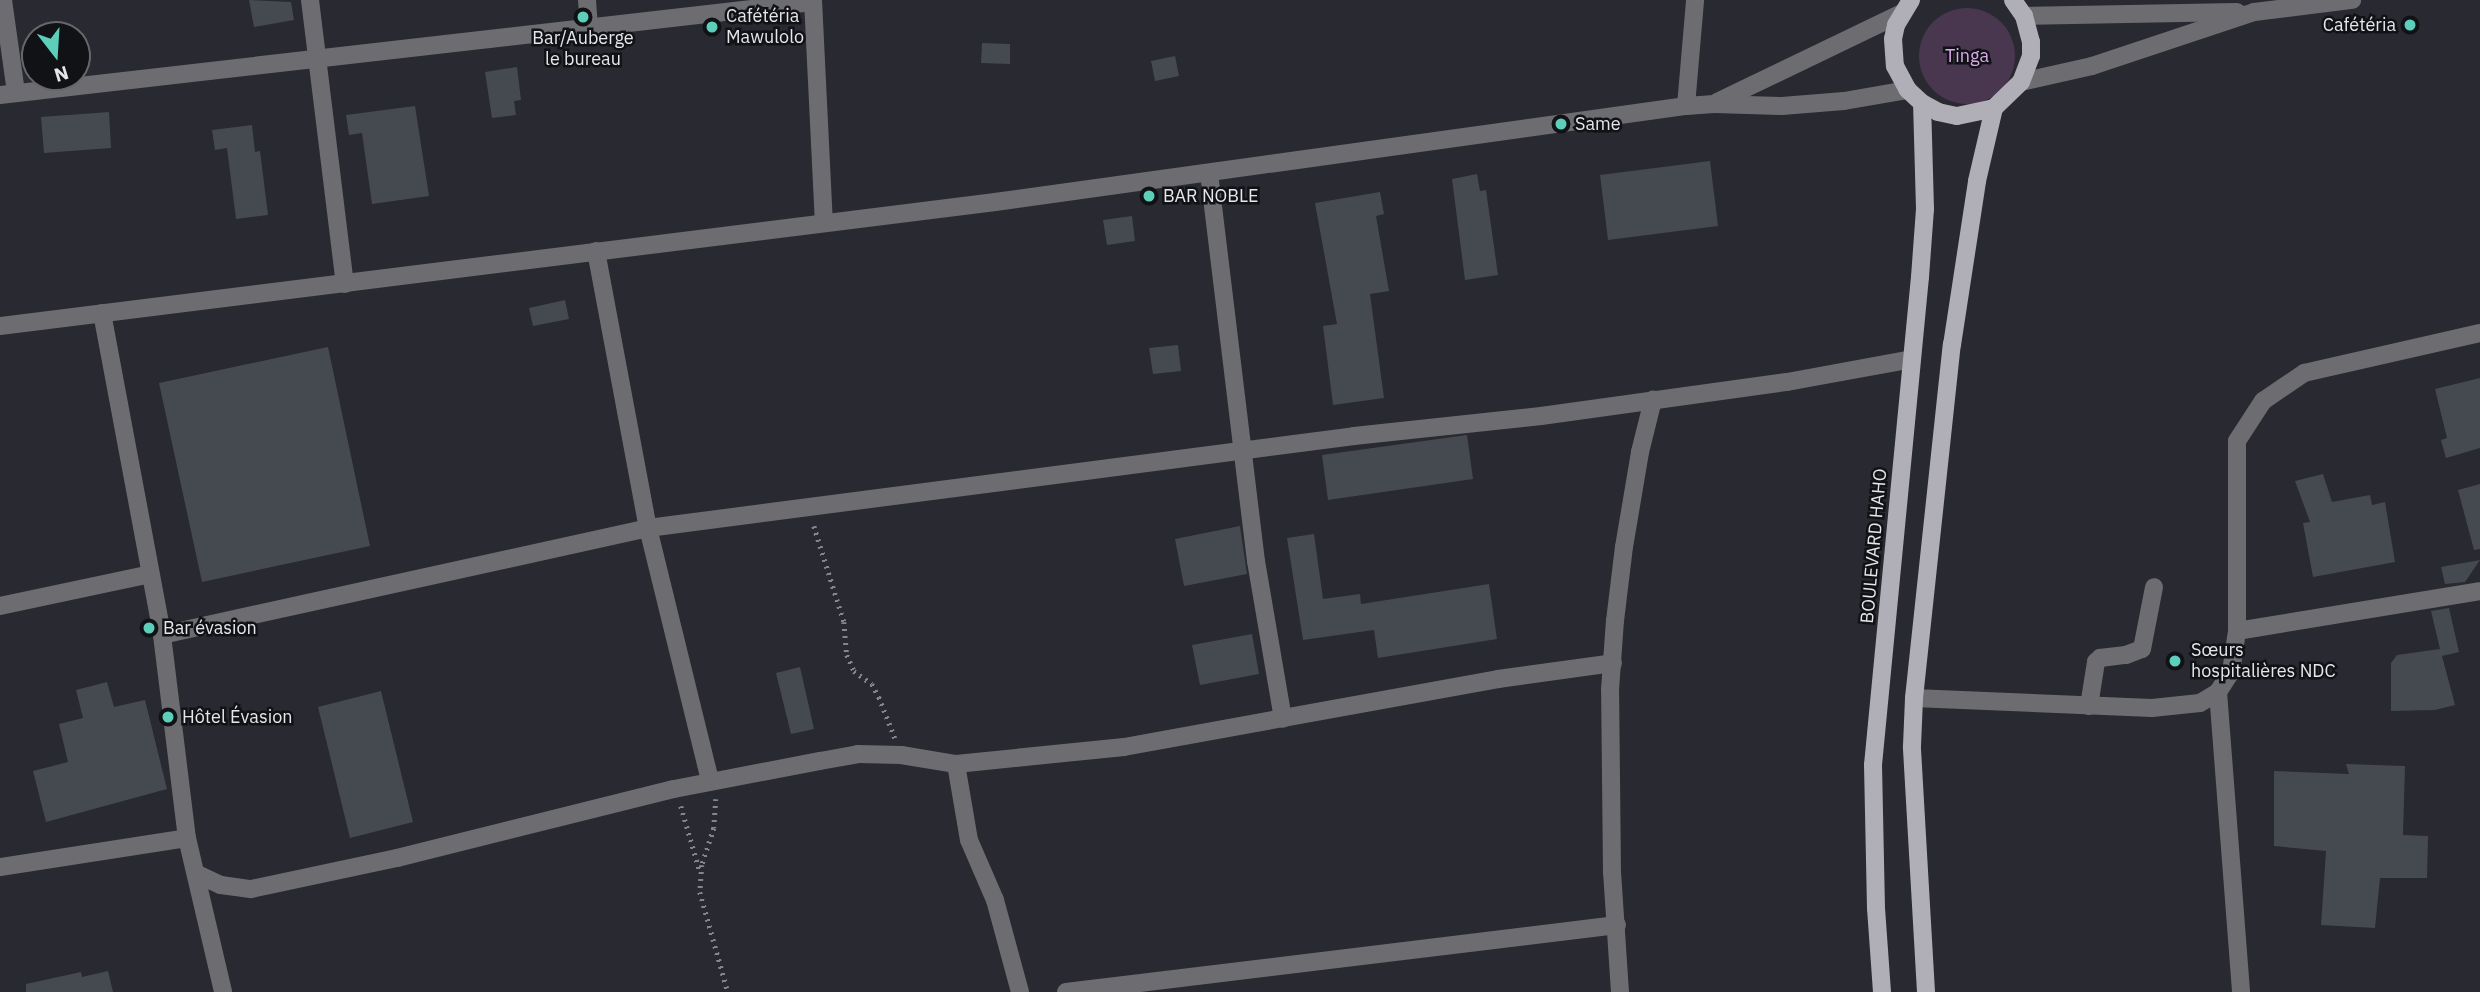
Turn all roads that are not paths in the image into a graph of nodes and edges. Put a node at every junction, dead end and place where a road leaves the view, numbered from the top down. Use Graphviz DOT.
graph roads {
  1 [pos="3,0"];
  2 [pos="310,0"];
  3 [pos="587,0"];
  4 [pos="1695,0"];
  5 [pos="2013,0"];
  6 [pos="2352,0"];
  7 [pos="813,1"];
  8 [pos="2277,4"];
  9 [pos="1906,7"];
  10 [pos="2254,12"];
  11 [pos="2024,16"];
  12 [pos="589,26"];
  13 [pos="318,60"];
  14 [pos="2021,82"];
  15 [pos="1908,90"];
  16 [pos="8,94"];
  17 [pos="1922,103"];
  18 [pos="1714,104"];
  19 [pos="1686,106"];
  20 [pos="1994,108"];
  21 [pos="1209,173"];
  22 [pos="824,221"];
  23 [pos="596,251"];
  24 [pos="345,284"];
  25 [pos="102,313"];
  26 [pos="0,326"];
  27 [pos="2480,333"];
  28 [pos="1912,359"];
  29 [pos="1653,400"];
  30 [pos="1244,451"];
  31 [pos="648,528"];
  32 [pos="150,574"];
  33 [pos="2154,587"];
  34 [pos="2480,591"];
  35 [pos="0,606"];
  36 [pos="2237,631"];
  37 [pos="162,635"];
  38 [pos="1613,663"];
  39 [pos="2218,692"];
  40 [pos="1914,698"];
  41 [pos="2089,706"];
  42 [pos="1283,719"];
  43 [pos="956,764"];
  44 [pos="710,781"];
  45 [pos="187,838"];
  46 [pos="0,867"];
  47 [pos="197,874"];
  48 [pos="1618,925"];
  49 [pos="223,992"];
  50 [pos="1020,992"];
  51 [pos="1066,992"];
  52 [pos="1620,992"];
  53 [pos="1882,992"];
  54 [pos="1926,992"];
  55 [pos="2242,992"];
  1 -- 16 [label="street"];
  2 -- 13 [label="street"];
  3 -- 12 [label="street"];
  4 -- 19 [label="street"];
  5 -- 11 [label="main road"];
  6 -- 8 [label="street"];
  7 -- 12 [label="street"];
  7 -- 22 [label="street"];
  8 -- 10 [label="street"];
  9 -- 15 [label="main road"];
  9 -- 18 [label="street"];
  10 -- 11 [label="street"];
  10 -- 14 [label="street"];
  11 -- 14 [label="main road"];
  12 -- 13 [label="street"];
  13 -- 16 [label="street"];
  13 -- 24 [label="street"];
  14 -- 20 [label="main road"];
  15 -- 17 [label="main road"];
  15 -- 18 [label="street"];
  17 -- 20 [label="main road"];
  17 -- 28 [label="main road, BOULEVARD HAHO"];
  18 -- 19 [label="street"];
  19 -- 21 [label="street"];
  20 -- 40 [label="main road"];
  21 -- 22 [label="street"];
  21 -- 30 [label="street"];
  22 -- 23 [label="street"];
  23 -- 24 [label="street"];
  23 -- 31 [label="street"];
  24 -- 25 [label="street"];
  25 -- 26 [label="street"];
  25 -- 32 [label="street"];
  27 -- 36 [label="street"];
  28 -- 29 [label="street"];
  28 -- 53 [label="main road, BOULEVARD HAHO"];
  29 -- 30 [label="street"];
  29 -- 38 [label="street"];
  30 -- 31 [label="street"];
  30 -- 42 [label="street"];
  31 -- 37 [label="street"];
  31 -- 44 [label="street"];
  32 -- 35 [label="street"];
  32 -- 37 [label="street"];
  33 -- 41 [label="street"];
  34 -- 36 [label="street"];
  36 -- 39 [label="street"];
  37 -- 45 [label="street"];
  38 -- 42 [label="street"];
  38 -- 48 [label="street"];
  39 -- 41 [label="street"];
  39 -- 55 [label="street"];
  40 -- 41 [label="street"];
  40 -- 54 [label="main road"];
  42 -- 43 [label="street"];
  43 -- 44 [label="street"];
  43 -- 50 [label="street"];
  44 -- 47 [label="street"];
  45 -- 46 [label="street"];
  45 -- 47 [label="street"];
  47 -- 49 [label="street"];
  48 -- 51 [label="street"];
  48 -- 52 [label="street"];
}
